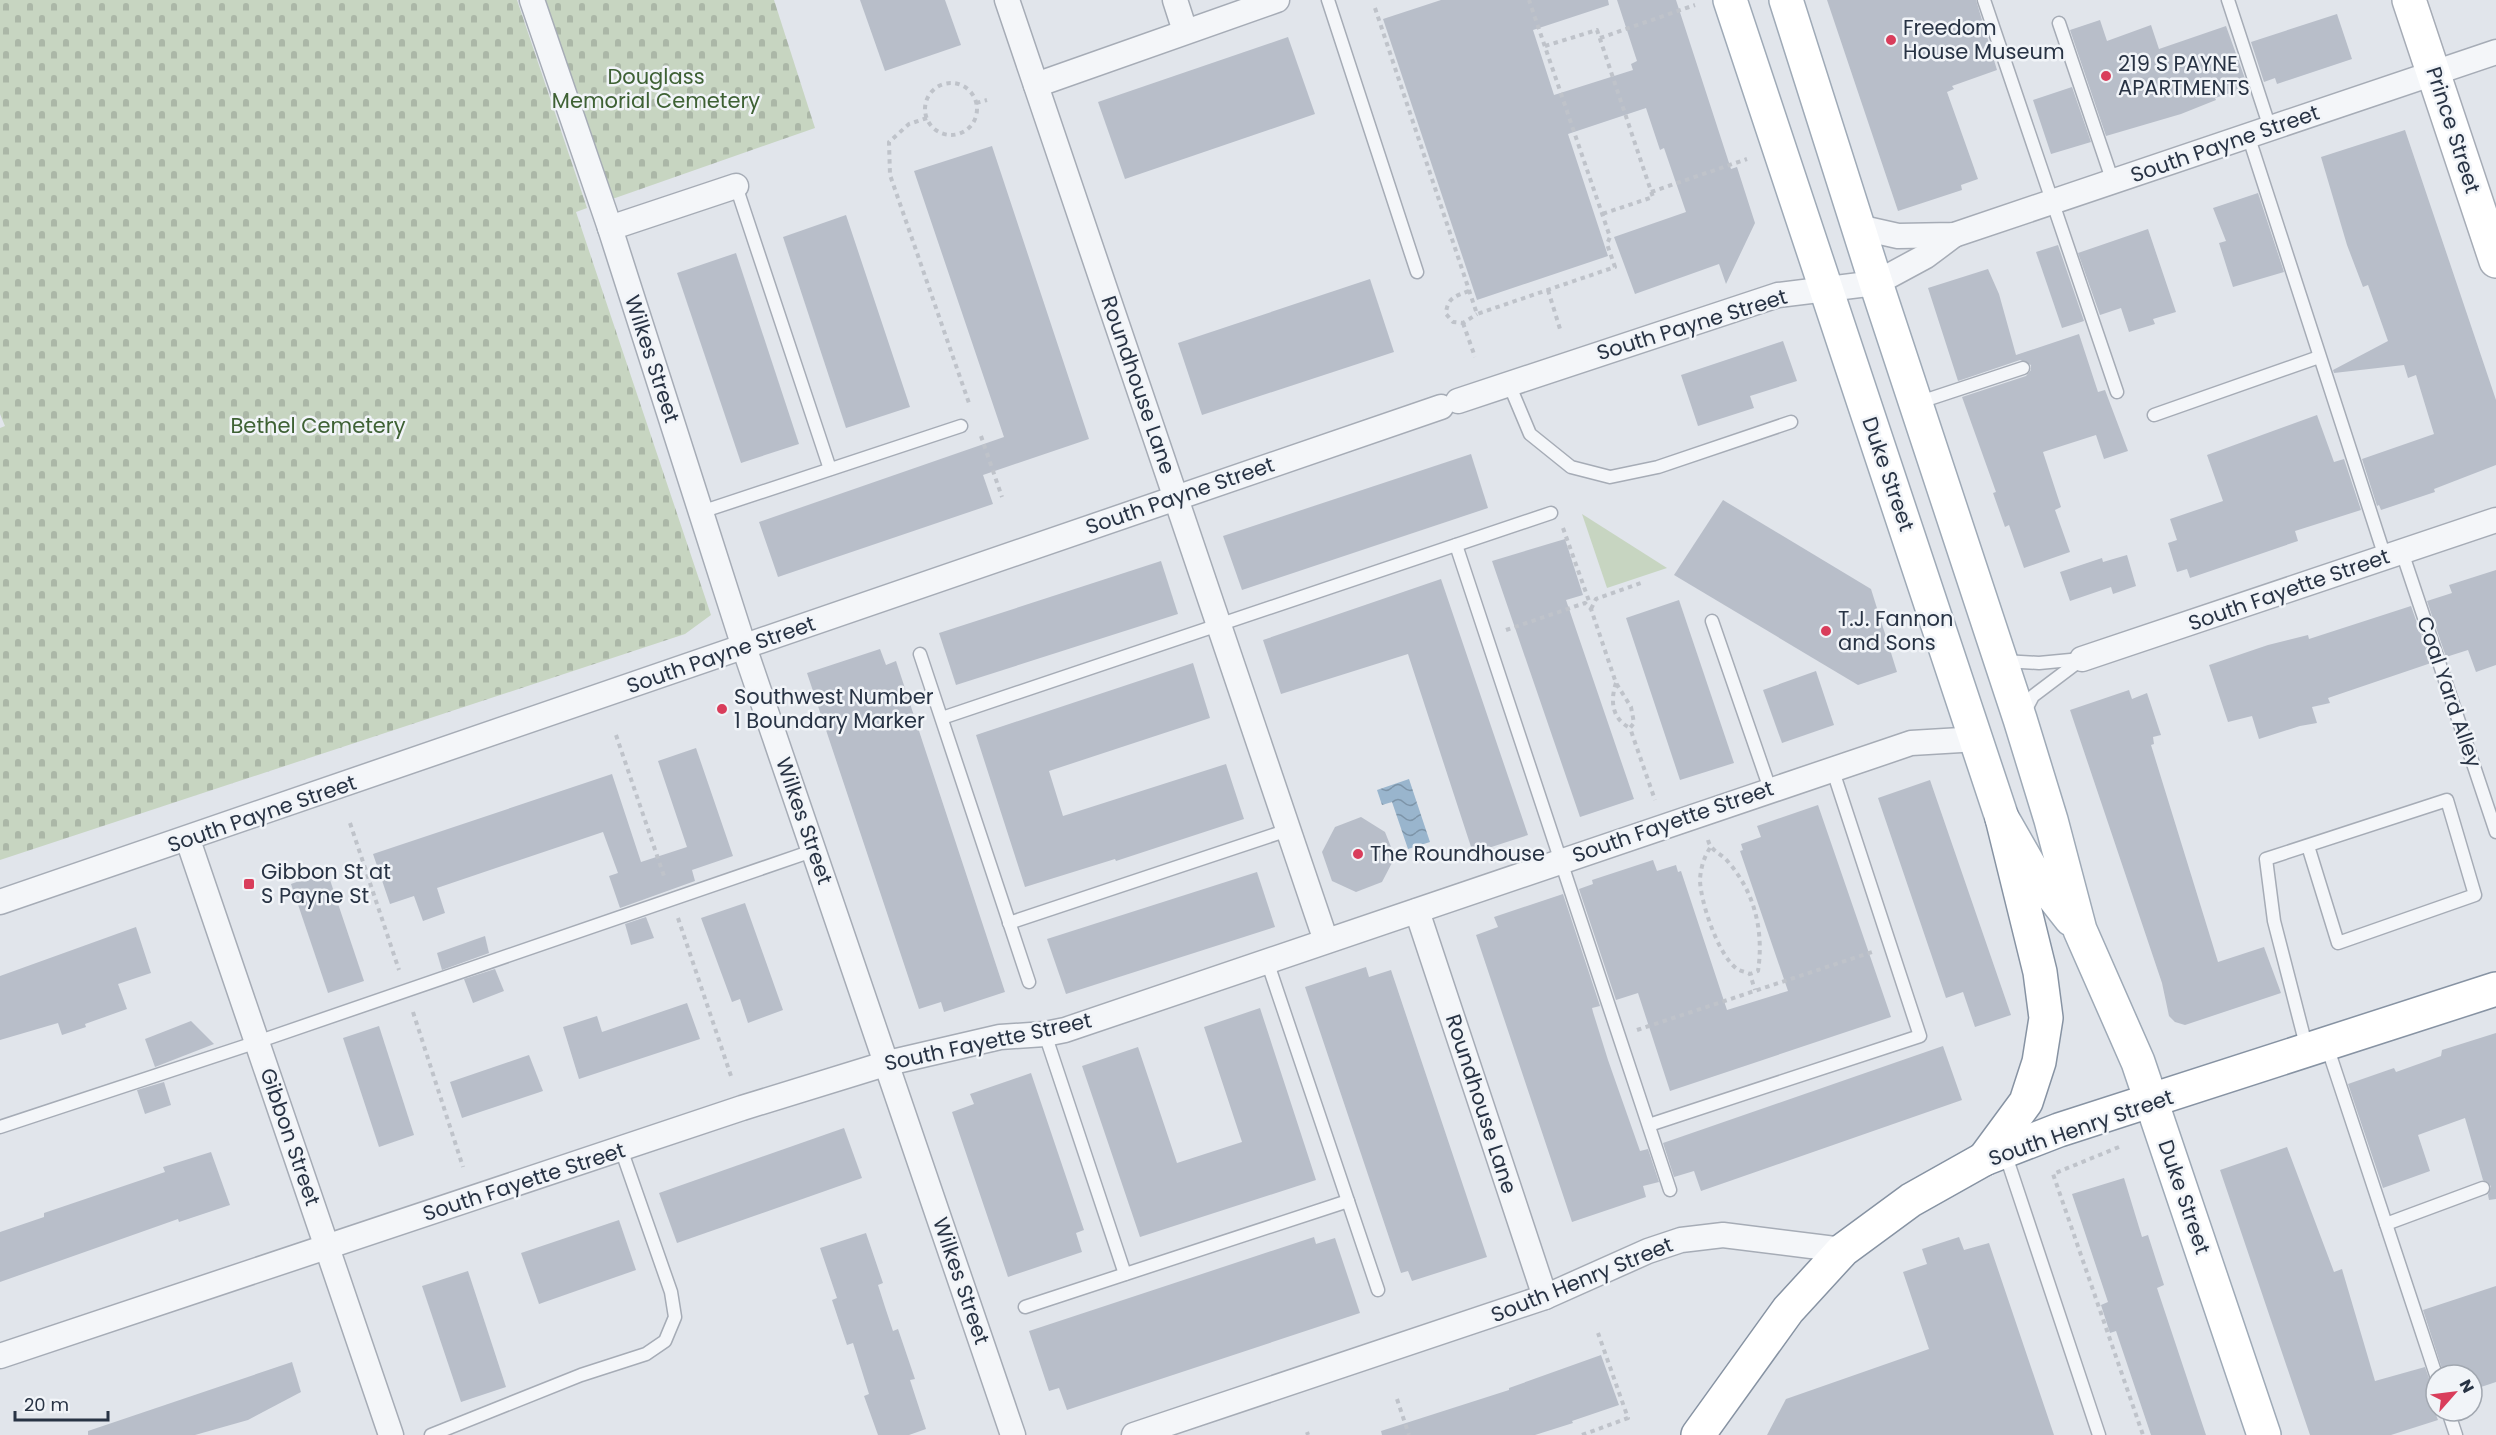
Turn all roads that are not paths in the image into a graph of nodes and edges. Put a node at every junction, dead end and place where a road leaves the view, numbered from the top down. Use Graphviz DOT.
graph roads {
  1 [pos="532,0"];
  2 [pos="1007,0"];
  3 [pos="1175,0"];
  4 [pos="1328,0"];
  5 [pos="1730,0"];
  6 [pos="1786,0"];
  7 [pos="1984,0"];
  8 [pos="2228,0"];
  9 [pos="2409,0"];
  10 [pos="1267,2"];
  11 [pos="2059,23"];
  12 [pos="1185,31"];
  13 [pos="2496,52"];
  14 [pos="2434,73"];
  15 [pos="1036,85"];
  16 [pos="2259,131"];
  17 [pos="2113,182"];
  18 [pos="736,186"];
  19 [pos="2053,203"];
  20 [pos="1858,227"];
  21 [pos="610,228"];
  22 [pos="1954,235"];
  23 [pos="2496,261"];
  24 [pos="1417,272"];
  25 [pos="1876,283"];
  26 [pos="1826,289"];
  27 [pos="2319,357"];
  28 [pos="2023,369"];
  29 [pos="1509,384"];
  30 [pos="2116,392"];
  31 [pos="1916,404"];
  32 [pos="2154,414"];
  33 [pos="1791,422"];
  34 [pos="961,426"];
  35 [pos="830,469"];
  36 [pos="1176,497"];
  37 [pos="701,512"];
  38 [pos="1555,517"];
  39 [pos="2496,520"];
  40 [pos="1456,545"];
  41 [pos="2393,555"];
  42 [pos="1712,621"];
  43 [pos="1219,625"];
  44 [pos="744,647"];
  45 [pos="920,654"];
  46 [pos="2082,659"];
  47 [pos="2001,661"];
  48 [pos="942,718"];
  49 [pos="2020,719"];
  50 [pos="1978,739"];
  51 [pos="1832,768"];
  52 [pos="1770,789"];
  53 [pos="2002,818"];
  54 [pos="1288,830"];
  55 [pos="2496,832"];
  56 [pos="188,840"];
  57 [pos="2308,846"];
  58 [pos="815,850"];
  59 [pos="1561,861"];
  60 [pos="0,902"];
  61 [pos="1416,911"];
  62 [pos="1009,923"];
  63 [pos="2079,930"];
  64 [pos="1326,942"];
  65 [pos="1267,961"];
  66 [pos="1029,982"];
  67 [pos="2496,989"];
  68 [pos="1046,1034"];
  69 [pos="257,1042"];
  70 [pos="2317,1048"];
  71 [pos="888,1063"];
  72 [pos="2151,1103"];
  73 [pos="1649,1125"];
  74 [pos="0,1127"];
  75 [pos="621,1149"];
  76 [pos="1994,1156"];
  77 [pos="2483,1188"];
  78 [pos="1670,1190"];
  79 [pos="1348,1201"];
  80 [pos="2386,1224"];
  81 [pos="327,1247"];
  82 [pos="1843,1250"];
  83 [pos="1125,1274"];
  84 [pos="1378,1290"];
  85 [pos="1545,1298"];
  86 [pos="1025,1307"];
  87 [pos="0,1356"];
  88 [pos="2432,1363"];
  89 [pos="391,1435"];
  90 [pos="431,1435"];
  91 [pos="1013,1435"];
  92 [pos="1134,1435"];
  93 [pos="1698,1435"];
  94 [pos="2099,1435"];
  95 [pos="2264,1435"];
  1 -- 21 [label="street, Wilkes Street"];
  2 -- 15 [label="street, Roundhouse Lane"];
  3 -- 12 [label="street"];
  4 -- 24 [label="lane"];
  5 -- 26 [label="main road, Duke Street"];
  6 -- 20 [label="main road, Duke Street"];
  7 -- 19 [label="lane"];
  8 -- 16 [label="lane, Coal Yard Alley"];
  9 -- 14 [label="main road, Prince Street"];
  10 -- 12 [label="street"];
  11 -- 17 [label="lane"];
  12 -- 15 [label="street"];
  13 -- 14 [label="street, South Payne Street"];
  14 -- 16 [label="street, South Payne Street"];
  14 -- 23 [label="main road, Prince Street"];
  15 -- 36 [label="street, Roundhouse Lane"];
  16 -- 17 [label="street, South Payne Street"];
  16 -- 27 [label="lane, Coal Yard Alley"];
  17 -- 19 [label="street, South Payne Street"];
  18 -- 21 [label="street"];
  18 -- 35 [label="lane"];
  19 -- 22 [label="street, South Payne Street"];
  19 -- 30 [label="lane"];
  20 -- 22 [label="street, South Payne Street"];
  20 -- 25 [label="main road, Duke Street"];
  21 -- 37 [label="street, Wilkes Street"];
  22 -- 25 [label="street, South Payne Street"];
  25 -- 26 [label="street, South Payne Street"];
  25 -- 31 [label="main road, Duke Street"];
  26 -- 29 [label="street, South Payne Street"];
  26 -- 50 [label="main road, Duke Street"];
  27 -- 32 [label="lane"];
  27 -- 41 [label="lane, Coal Yard Alley"];
  28 -- 31 [label="lane"];
  29 -- 33 [label="lane"];
  29 -- 36 [label="street, South Payne Street"];
  31 -- 47 [label="main road, Duke Street"];
  34 -- 35 [label="lane"];
  35 -- 37 [label="lane"];
  36 -- 43 [label="street, Roundhouse Lane"];
  36 -- 44 [label="street, South Payne Street"];
  37 -- 44 [label="street, Wilkes Street"];
  38 -- 40 [label="lane"];
  39 -- 41 [label="street, South Fayette Street"];
  40 -- 43 [label="lane"];
  40 -- 59 [label="lane"];
  41 -- 46 [label="street, South Fayette Street"];
  41 -- 55 [label="lane, Coal Yard Alley"];
  42 -- 52 [label="lane"];
  43 -- 48 [label="lane"];
  43 -- 54 [label="street, Roundhouse Lane"];
  44 -- 56 [label="street, South Payne Street"];
  44 -- 58 [label="street, Wilkes Street"];
  45 -- 48 [label="lane"];
  46 -- 47 [label="lane"];
  46 -- 49 [label="lane"];
  47 -- 49 [label="main road, Duke Street"];
  48 -- 62 [label="lane"];
  49 -- 63 [label="main road, Duke Street"];
  50 -- 51 [label="street, South Fayette Street"];
  50 -- 53 [label="main road, Duke Street"];
  51 -- 52 [label="street, South Fayette Street"];
  51 -- 73 [label="lane"];
  52 -- 59 [label="street, South Fayette Street"];
  53 -- 63 [label="main road, Duke Street"];
  53 -- 76 [label="main road"];
  54 -- 62 [label="lane"];
  54 -- 64 [label="street, Roundhouse Lane"];
  56 -- 60 [label="street, South Payne Street"];
  56 -- 69 [label="street, Gibbon Street"];
  57 -- 57 [label="lane"];
  57 -- 70 [label="lane"];
  58 -- 69 [label="lane"];
  58 -- 71 [label="street, Wilkes Street"];
  59 -- 61 [label="street, South Fayette Street"];
  59 -- 73 [label="lane"];
  61 -- 64 [label="street, South Fayette Street"];
  61 -- 85 [label="street, Roundhouse Lane"];
  62 -- 66 [label="lane"];
  63 -- 72 [label="main road, Duke Street"];
  64 -- 65 [label="street, South Fayette Street"];
  65 -- 68 [label="street, South Fayette Street"];
  65 -- 79 [label="lane"];
  67 -- 70 [label="main road, South Henry Street"];
  68 -- 71 [label="street, South Fayette Street"];
  68 -- 83 [label="lane"];
  69 -- 74 [label="lane"];
  69 -- 81 [label="street, Gibbon Street"];
  70 -- 72 [label="main road, South Henry Street"];
  70 -- 80 [label="lane"];
  71 -- 75 [label="street, South Fayette Street"];
  71 -- 91 [label="street, Wilkes Street"];
  72 -- 76 [label="main road, South Henry Street"];
  72 -- 95 [label="main road, Duke Street"];
  73 -- 78 [label="lane"];
  75 -- 81 [label="street, South Fayette Street"];
  75 -- 90 [label="lane"];
  76 -- 82 [label="main road, South Henry Street"];
  76 -- 94 [label="lane"];
  77 -- 80 [label="lane"];
  79 -- 83 [label="lane"];
  79 -- 84 [label="lane"];
  80 -- 88 [label="lane"];
  81 -- 87 [label="street, South Fayette Street"];
  81 -- 89 [label="street, Gibbon Street"];
  82 -- 85 [label="street, South Henry Street"];
  82 -- 93 [label="main road"];
  83 -- 86 [label="lane"];
  85 -- 92 [label="street, South Henry Street"];
}
